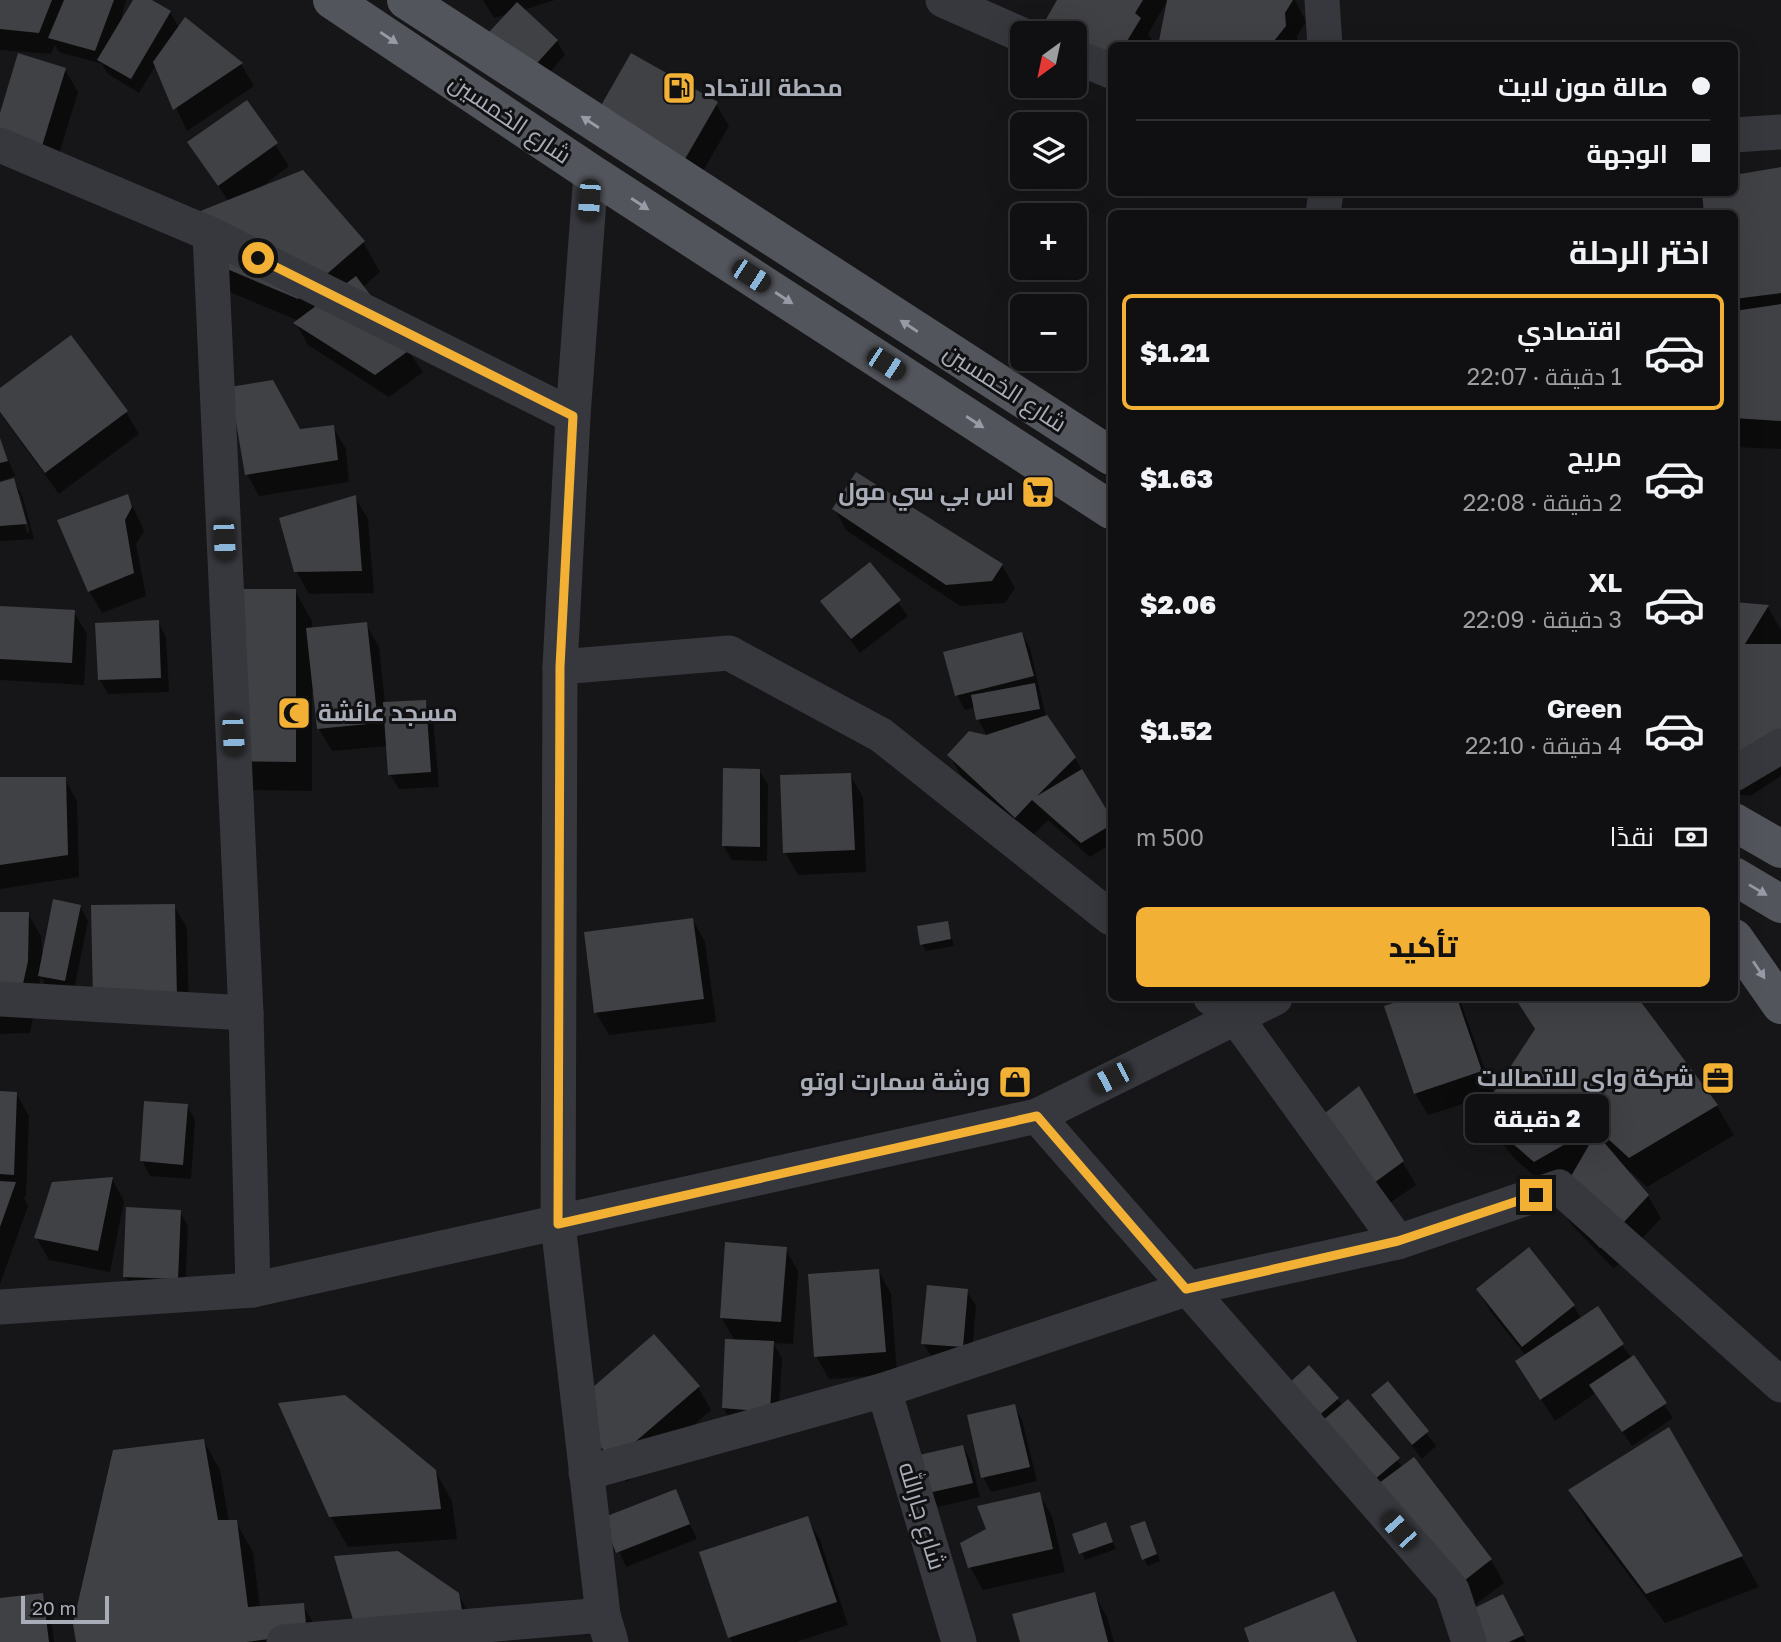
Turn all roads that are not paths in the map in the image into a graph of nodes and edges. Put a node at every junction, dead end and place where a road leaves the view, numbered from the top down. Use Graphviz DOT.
graph roads {
  1 [pos="332,0"];
  2 [pos="406,0"];
  3 [pos="943,0"];
  4 [pos="1322,0"];
  5 [pos="1010,30"];
  6 [pos="1325,42"];
  7 [pos="1087,61"];
  8 [pos="1108,70"];
  9 [pos="1781,132"];
  10 [pos="1738,135"];
  11 [pos="0,145"];
  12 [pos="591,173"];
  13 [pos="730,211"];
  14 [pos="210,234"];
  15 [pos="706,247"];
  16 [pos="573,416"];
  17 [pos="1108,454"];
  18 [pos="1108,508"];
  19 [pos="560,667"];
  20 [pos="1781,747"];
  21 [pos="1738,772"];
  22 [pos="1738,824"];
  23 [pos="1781,849"];
  24 [pos="1738,878"];
  25 [pos="1781,904"];
  26 [pos="1108,916"];
  27 [pos="1738,944"];
  28 [pos="0,999"];
  29 [pos="1256,1001"];
  30 [pos="1781,1004"];
  31 [pos="1223,1006"];
  32 [pos="246,1013"];
  33 [pos="1037,1116"];
  34 [pos="558,1224"];
  35 [pos="1398,1241"];
  36 [pos="1186,1289"];
  37 [pos="253,1290"];
  38 [pos="0,1307"];
  39 [pos="1781,1385"];
  40 [pos="884,1390"];
  41 [pos="586,1474"];
  42 [pos="607,1628"];
  43 [pos="284,1642"];
  44 [pos="959,1642"];
  45 [pos="1469,1642"];
  1 -- 12 [label="main road, شارع الخمسين, one-way"];
  13 -- 2 [label="main road, شارع الخمسين, one-way"];
  3 -- 5 [label="street"];
  4 -- 6 [label="street"];
  7 -- 8 [label="street"];
  9 -- 10 [label="street"];
  11 -- 14 [label="street"];
  12 -- 15 [label="main road, شارع الخمسين, one-way"];
  12 -- 16 [label="street"];
  13 -- 15 [label="main road"];
  17 -- 13 [label="main road, شارع الخمسين, one-way"];
  14 -- 16 [label="street"];
  14 -- 32 [label="street"];
  15 -- 18 [label="main road, شارع الخمسين, one-way"];
  16 -- 19 [label="street"];
  19 -- 26 [label="street"];
  19 -- 34 [label="street"];
  20 -- 21 [label="street"];
  22 -- 23 [label="main road"];
  24 -- 25 [label="main road, one-way"];
  27 -- 30 [label="main road, one-way"];
  28 -- 32 [label="street"];
  29 -- 31 [label="street"];
  31 -- 33 [label="street"];
  31 -- 35 [label="street"];
  32 -- 37 [label="street"];
  33 -- 34 [label="street"];
  33 -- 36 [label="street"];
  34 -- 37 [label="street"];
  34 -- 41 [label="street"];
  35 -- 36 [label="street"];
  35 -- 39 [label="street"];
  36 -- 40 [label="street"];
  36 -- 45 [label="street"];
  37 -- 38 [label="street"];
  40 -- 41 [label="street"];
  40 -- 44 [label="street, شارع جارالله"];
  41 -- 42 [label="street"];
  42 -- 43 [label="street"];
}
